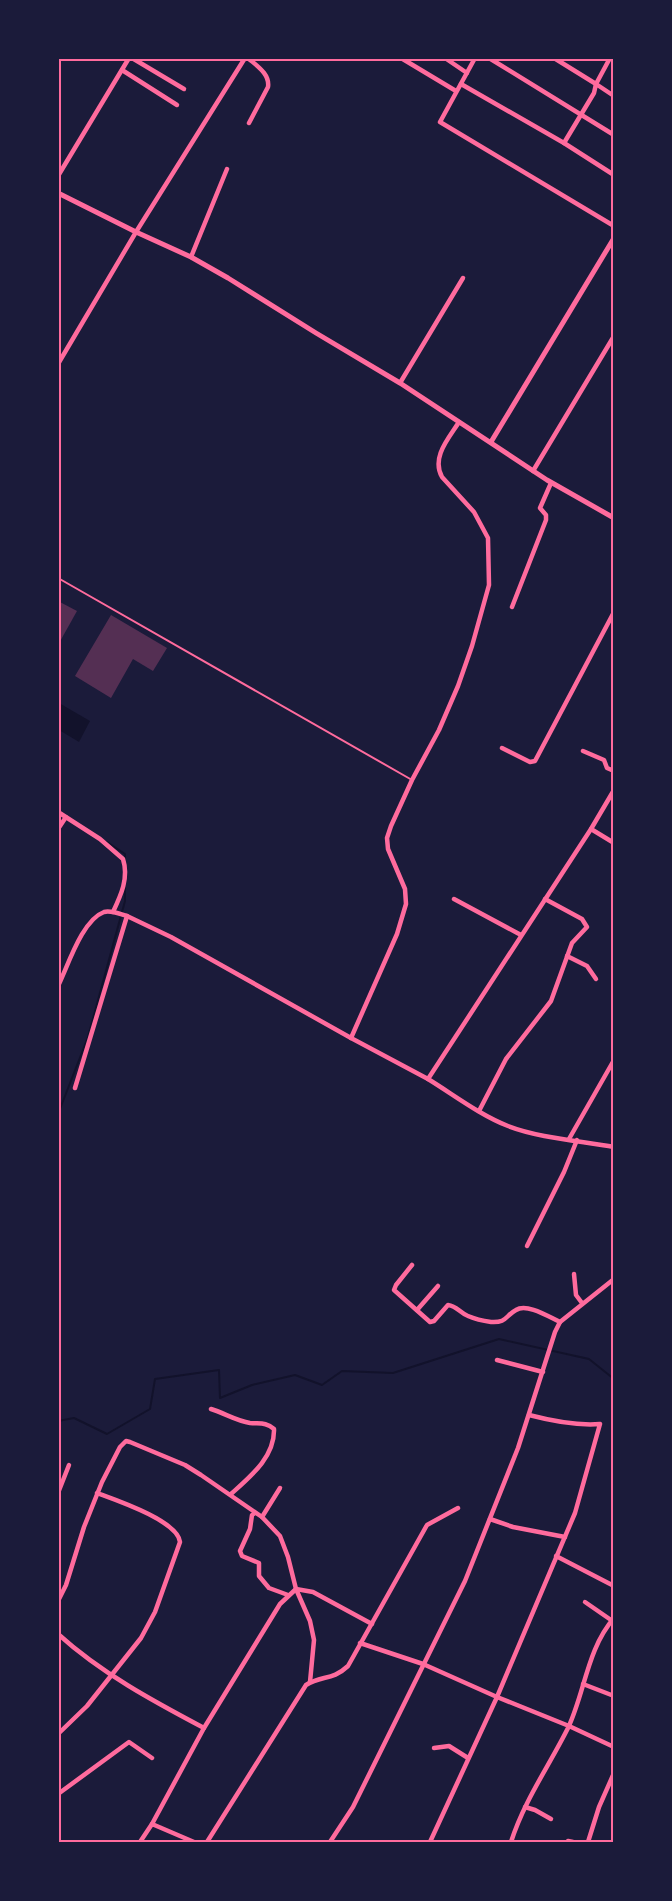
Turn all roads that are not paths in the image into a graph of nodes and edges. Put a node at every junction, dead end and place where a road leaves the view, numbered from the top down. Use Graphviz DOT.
graph roads {
  1 [pos="130,58"];
  2 [pos="247,58"];
  3 [pos="401,58"];
  4 [pos="445,58"];
  5 [pos="476,58"];
  6 [pos="489,58"];
  7 [pos="554,58"];
  8 [pos="610,58"];
  9 [pos="122,70"];
  10 [pos="467,73"];
  11 [pos="460,84"];
  12 [pos="596,84"];
  13 [pos="184,89"];
  14 [pos="456,92"];
  15 [pos="614,96"];
  16 [pos="177,105"];
  17 [pos="581,114"];
  18 [pos="249,123"];
  19 [pos="614,135"];
  20 [pos="564,143"];
  21 [pos="227,169"];
  22 [pos="614,175"];
  23 [pos="58,176"];
  24 [pos="58,193"];
  25 [pos="614,226"];
  26 [pos="136,232"];
  27 [pos="614,238"];
  28 [pos="191,257"];
  29 [pos="463,278"];
  30 [pos="614,336"];
  31 [pos="58,364"];
  32 [pos="400,383"];
  33 [pos="459,422"];
  34 [pos="491,442"];
  35 [pos="533,471"];
  36 [pos="551,483"];
  37 [pos="614,518"];
  38 [pos="58,578"];
  39 [pos="512,607"];
  40 [pos="613,616"];
  41 [pos="502,748"];
  42 [pos="583,751"];
  43 [pos="614,771"];
  44 [pos="411,780"];
  45 [pos="613,792"];
  46 [pos="58,812"];
  47 [pos="66,817"];
  48 [pos="58,829"];
  49 [pos="591,829"];
  50 [pos="614,843"];
  51 [pos="454,898"];
  52 [pos="545,899"];
  53 [pos="115,913"];
  54 [pos="126,915"];
  55 [pos="522,935"];
  56 [pos="567,956"];
  57 [pos="596,979"];
  58 [pos="58,986"];
  59 [pos="351,1038"];
  60 [pos="614,1060"];
  61 [pos="428,1079"];
  62 [pos="75,1088"];
  63 [pos="479,1111"];
  64 [pos="569,1139"];
  65 [pos="577,1140"];
  66 [pos="614,1147"];
  67 [pos="527,1246"];
  68 [pos="412,1265"];
  69 [pos="574,1274"];
  70 [pos="614,1279"];
  71 [pos="438,1286"];
  72 [pos="582,1303"];
  73 [pos="417,1310"];
  74 [pos="560,1322"];
  75 [pos="497,1360"];
  76 [pos="543,1372"];
  77 [pos="211,1409"];
  78 [pos="529,1415"];
  79 [pos="69,1465"];
  80 [pos="280,1488"];
  81 [pos="98,1492"];
  82 [pos="58,1493"];
  83 [pos="231,1494"];
  84 [pos="458,1508"];
  85 [pos="255,1512"];
  86 [pos="262,1517"];
  87 [pos="490,1519"];
  88 [pos="565,1537"];
  89 [pos="556,1556"];
  90 [pos="614,1586"];
  91 [pos="296,1589"];
  92 [pos="288,1595"];
  93 [pos="58,1601"];
  94 [pos="585,1602"];
  95 [pos="612,1619"];
  96 [pos="372,1624"];
  97 [pos="58,1634"];
  98 [pos="360,1643"];
  99 [pos="423,1664"];
  100 [pos="112,1674"];
  101 [pos="310,1682"];
  102 [pos="583,1684"];
  103 [pos="614,1696"];
  104 [pos="497,1697"];
  105 [pos="569,1726"];
  106 [pos="204,1728"];
  107 [pos="58,1734"];
  108 [pos="434,1748"];
  109 [pos="614,1748"];
  110 [pos="152,1758"];
  111 [pos="468,1758"];
  112 [pos="614,1773"];
  113 [pos="58,1794"];
  114 [pos="525,1807"];
  115 [pos="551,1819"];
  116 [pos="152,1824"];
  117 [pos="140,1842"];
  118 [pos="194,1842"];
  119 [pos="207,1842"];
  120 [pos="330,1842"];
  121 [pos="430,1842"];
  122 [pos="511,1842"];
  123 [pos="588,1842"];
  1 -- 9 [label="street"];
  1 -- 13 [label="street"];
  2 -- 18 [label="street"];
  2 -- 26 [label="street"];
  3 -- 14 [label="street"];
  4 -- 10 [label="street"];
  5 -- 10 [label="street"];
  6 -- 17 [label="street"];
  7 -- 12 [label="street"];
  8 -- 12 [label="street"];
  9 -- 16 [label="street"];
  9 -- 23 [label="street"];
  10 -- 11 [label="street"];
  11 -- 14 [label="street"];
  11 -- 20 [label="street"];
  12 -- 15 [label="street"];
  12 -- 17 [label="street"];
  14 -- 25 [label="street"];
  17 -- 19 [label="street"];
  17 -- 20 [label="street"];
  20 -- 22 [label="street"];
  21 -- 28 [label="street"];
  24 -- 26 [label="street"];
  26 -- 28 [label="street"];
  26 -- 31 [label="street"];
  27 -- 34 [label="street"];
  28 -- 32 [label="street"];
  29 -- 32 [label="street"];
  30 -- 35 [label="street"];
  32 -- 33 [label="street"];
  33 -- 34 [label="street"];
  33 -- 44 [label="street"];
  34 -- 35 [label="street"];
  35 -- 36 [label="street"];
  36 -- 37 [label="street"];
  36 -- 39 [label="street"];
  38 -- 44 [label="lane"];
  40 -- 41 [label="street"];
  42 -- 43 [label="street"];
  44 -- 59 [label="street"];
  45 -- 49 [label="street"];
  46 -- 47 [label="street"];
  47 -- 48 [label="street"];
  47 -- 53 [label="street"];
  49 -- 50 [label="street"];
  49 -- 52 [label="street"];
  51 -- 55 [label="street"];
  52 -- 55 [label="street"];
  52 -- 56 [label="street"];
  53 -- 54 [label="street"];
  53 -- 58 [label="street"];
  54 -- 59 [label="street"];
  54 -- 62 [label="street"];
  55 -- 61 [label="street"];
  56 -- 57 [label="street"];
  56 -- 63 [label="street"];
  59 -- 61 [label="street"];
  60 -- 64 [label="street"];
  61 -- 63 [label="street"];
  63 -- 64 [label="street"];
  64 -- 65 [label="street"];
  65 -- 66 [label="street"];
  65 -- 67 [label="street"];
  68 -- 73 [label="street"];
  69 -- 72 [label="street"];
  70 -- 72 [label="street"];
  71 -- 73 [label="street"];
  72 -- 74 [label="street"];
  73 -- 74 [label="street"];
  74 -- 76 [label="street"];
  75 -- 76 [label="street"];
  76 -- 78 [label="street"];
  77 -- 83 [label="street"];
  78 -- 87 [label="street"];
  78 -- 88 [label="street"];
  79 -- 82 [label="street"];
  80 -- 86 [label="street"];
  81 -- 83 [label="street"];
  81 -- 93 [label="street"];
  81 -- 100 [label="street"];
  83 -- 85 [label="street"];
  84 -- 96 [label="street"];
  85 -- 86 [label="street"];
  85 -- 92 [label="street"];
  86 -- 91 [label="street"];
  87 -- 88 [label="street"];
  87 -- 99 [label="street"];
  88 -- 89 [label="street"];
  89 -- 90 [label="street"];
  89 -- 104 [label="street"];
  91 -- 92 [label="street"];
  91 -- 96 [label="street"];
  91 -- 101 [label="street"];
  92 -- 106 [label="street"];
  94 -- 95 [label="street"];
  95 -- 102 [label="street"];
  96 -- 98 [label="street"];
  97 -- 100 [label="street"];
  98 -- 99 [label="street"];
  98 -- 101 [label="street"];
  99 -- 104 [label="street"];
  99 -- 120 [label="street"];
  100 -- 106 [label="street"];
  100 -- 107 [label="street"];
  101 -- 119 [label="street"];
  102 -- 103 [label="street"];
  102 -- 105 [label="street"];
  104 -- 105 [label="street"];
  104 -- 111 [label="street"];
  105 -- 109 [label="street"];
  105 -- 114 [label="street"];
  106 -- 116 [label="street"];
  108 -- 111 [label="street"];
  110 -- 113 [label="street"];
  111 -- 121 [label="street"];
  112 -- 123 [label="street"];
  114 -- 115 [label="street"];
  114 -- 122 [label="street"];
  116 -- 117 [label="street"];
  116 -- 118 [label="street"];
}
